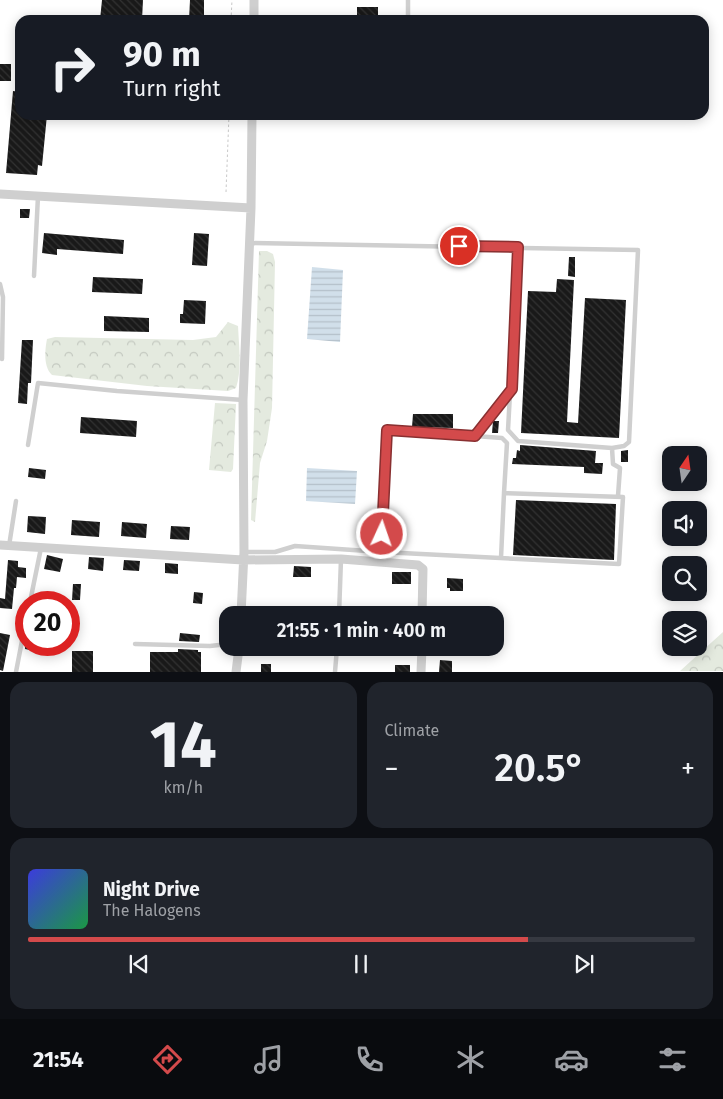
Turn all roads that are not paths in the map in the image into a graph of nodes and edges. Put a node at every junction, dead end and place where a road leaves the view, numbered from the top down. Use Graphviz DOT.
graph roads {
  1 [pos="254,0"];
  2 [pos="408,0"];
  3 [pos="254,15"];
  4 [pos="408,15"];
  5 [pos="252,120"];
  6 [pos="0,194"];
  7 [pos="38,196"];
  8 [pos="251,208"];
  9 [pos="249,243"];
  10 [pos="518,247"];
  11 [pos="34,276"];
  12 [pos="0,284"];
  13 [pos="2,359"];
  14 [pos="512,389"];
  15 [pos="243,400"];
  16 [pos="475,436"];
  17 [pos="28,445"];
  18 [pos="612,448"];
  19 [pos="504,493"];
  20 [pos="618,496"];
  21 [pos="16,501"];
  22 [pos="4,545"];
  23 [pos="41,548"];
  24 [pos="382,552"];
  25 [pos="243,556"];
  26 [pos="501,558"];
  27 [pos="341,559"];
  28 [pos="32,591"];
  29 [pos="240,606"];
  30 [pos="339,606"];
  31 [pos="422,606"];
  32 [pos="135,644"];
  33 [pos="219,645"];
  34 [pos="19,656"];
  35 [pos="238,656"];
  36 [pos="336,656"];
  37 [pos="422,656"];
  38 [pos="16,672"];
  39 [pos="236,672"];
  40 [pos="335,672"];
  41 [pos="421,672"];
  1 -- 3 [label="street"];
  2 -- 4 [label="lane"];
  5 -- 8 [label="street"];
  6 -- 7 [label="street"];
  7 -- 8 [label="street"];
  7 -- 11 [label="lane"];
  8 -- 9 [label="street"];
  9 -- 10 [label="lane"];
  9 -- 15 [label="street"];
  10 -- 14 [label="lane"];
  10 -- 18 [label="lane"];
  12 -- 13 [label="lane"];
  14 -- 16 [label="lane"];
  14 -- 18 [label="lane"];
  15 -- 17 [label="lane"];
  15 -- 25 [label="street"];
  16 -- 19 [label="lane"];
  16 -- 24 [label="lane"];
  18 -- 20 [label="lane"];
  19 -- 20 [label="lane"];
  19 -- 26 [label="lane"];
  20 -- 26 [label="lane"];
  21 -- 22 [label="lane"];
  22 -- 23 [label="street"];
  23 -- 25 [label="street"];
  23 -- 28 [label="lane"];
  24 -- 25 [label="lane"];
  24 -- 26 [label="lane"];
  25 -- 27 [label="street"];
  25 -- 29 [label="street"];
  27 -- 30 [label="lane"];
  27 -- 31 [label="street"];
  32 -- 33 [label="lane"];
  34 -- 38 [label="lane"];
  35 -- 39 [label="street"];
  36 -- 40 [label="lane"];
  37 -- 41 [label="street"];
}
